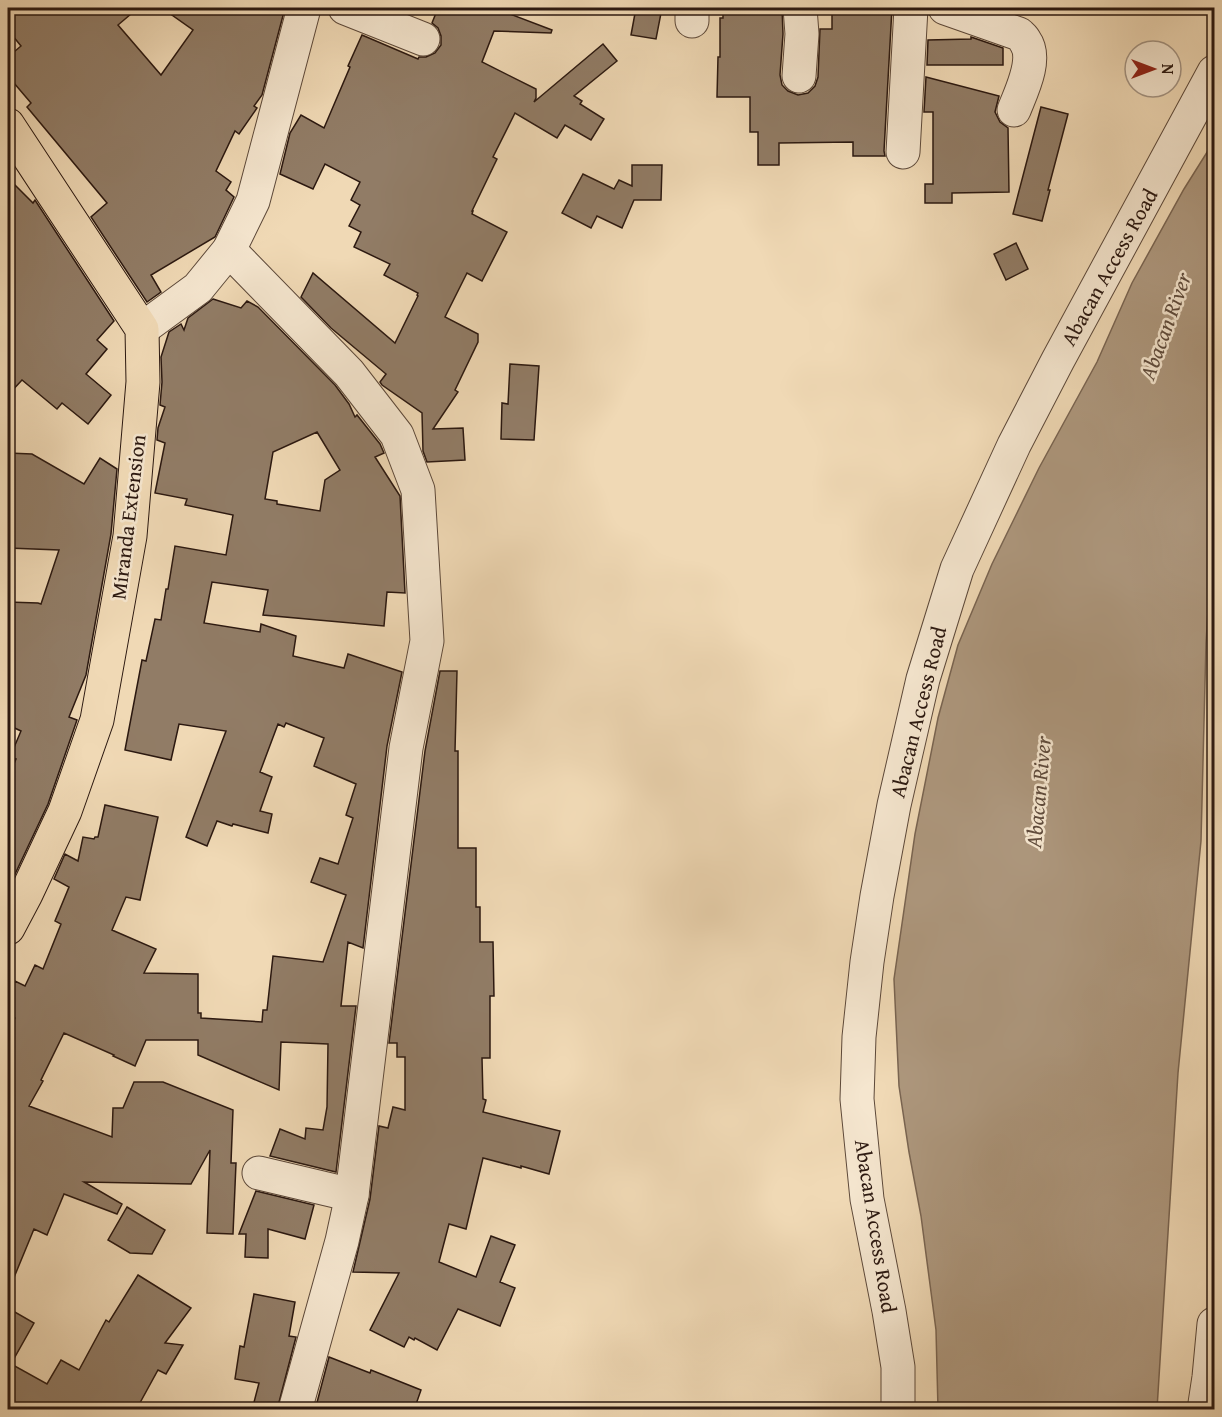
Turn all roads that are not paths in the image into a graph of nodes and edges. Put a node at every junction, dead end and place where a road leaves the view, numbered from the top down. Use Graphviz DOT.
graph roads {
  1 [pos="304,8"];
  2 [pos="345,8"];
  3 [pos="800,8"];
  4 [pos="911,8"];
  5 [pos="945,8"];
  6 [pos="423,39"];
  7 [pos="1215,72"];
  8 [pos="800,76"];
  9 [pos="1014,110"];
  10 [pos="8,125"];
  11 [pos="903,152"];
  12 [pos="229,250"];
  13 [pos="142,329"];
  14 [pos="8,928"];
  15 [pos="259,1173"];
  16 [pos="352,1195"];
  17 [pos="1215,1324"];
  18 [pos="295,1410"];
  19 [pos="897,1410"];
  20 [pos="1204,1410"];
  1 -- 12 [label="street"];
  2 -- 6 [label="street"];
  3 -- 8 [label="street"];
  4 -- 11 [label="street"];
  5 -- 9 [label="street"];
  7 -- 19 [label="street, Abacan Access Road"];
  10 -- 13 [label="main road"];
  12 -- 13 [label="street"];
  12 -- 16 [label="street"];
  13 -- 14 [label="main road, Miranda Extension"];
  15 -- 16 [label="street"];
  16 -- 18 [label="street"];
  17 -- 20 [label="street"];
}
